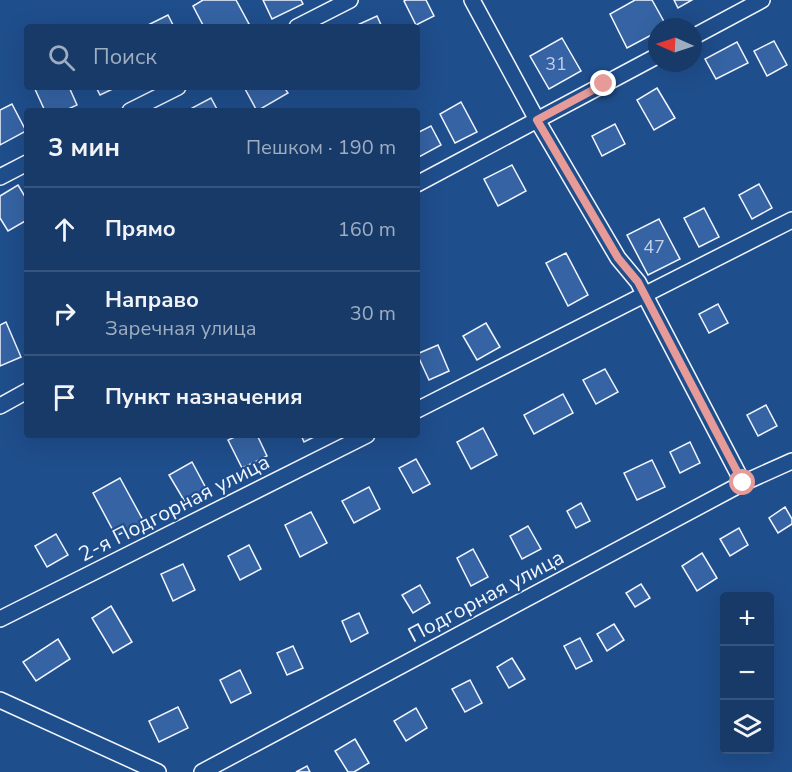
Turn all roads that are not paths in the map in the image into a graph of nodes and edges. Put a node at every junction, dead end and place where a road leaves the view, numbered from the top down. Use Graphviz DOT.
graph roads {
  1 [pos="350,0"];
  2 [pos="472,0"];
  3 [pos="762,0"];
  4 [pos="303,24"];
  5 [pos="702,32"];
  6 [pos="648,61"];
  7 [pos="172,90"];
  8 [pos="136,108"];
  9 [pos="537,120"];
  10 [pos="24,165"];
  11 [pos="0,177"];
  12 [pos="420,182"];
  13 [pos="792,220"];
  14 [pos="645,296"];
  15 [pos="24,394"];
  16 [pos="0,406"];
  17 [pos="420,408"];
  18 [pos="361,438"];
  19 [pos="792,461"];
  20 [pos="743,483"];
  21 [pos="0,619"];
  22 [pos="0,700"];
  23 [pos="158,772"];
  24 [pos="202,772"];
  1 -- 4 [label="street"];
  2 -- 9 [label="street"];
  3 -- 5 [label="street"];
  6 -- 9 [label="street"];
  7 -- 8 [label="street"];
  9 -- 12 [label="street"];
  9 -- 14 [label="street"];
  10 -- 11 [label="street"];
  13 -- 14 [label="street"];
  14 -- 17 [label="street"];
  14 -- 20 [label="street"];
  15 -- 16 [label="street"];
  18 -- 21 [label="street, 2-я Подгорная улица"];
  19 -- 20 [label="street, Подгорная улица"];
  20 -- 24 [label="street, Подгорная улица"];
  22 -- 23 [label="street"];
}
